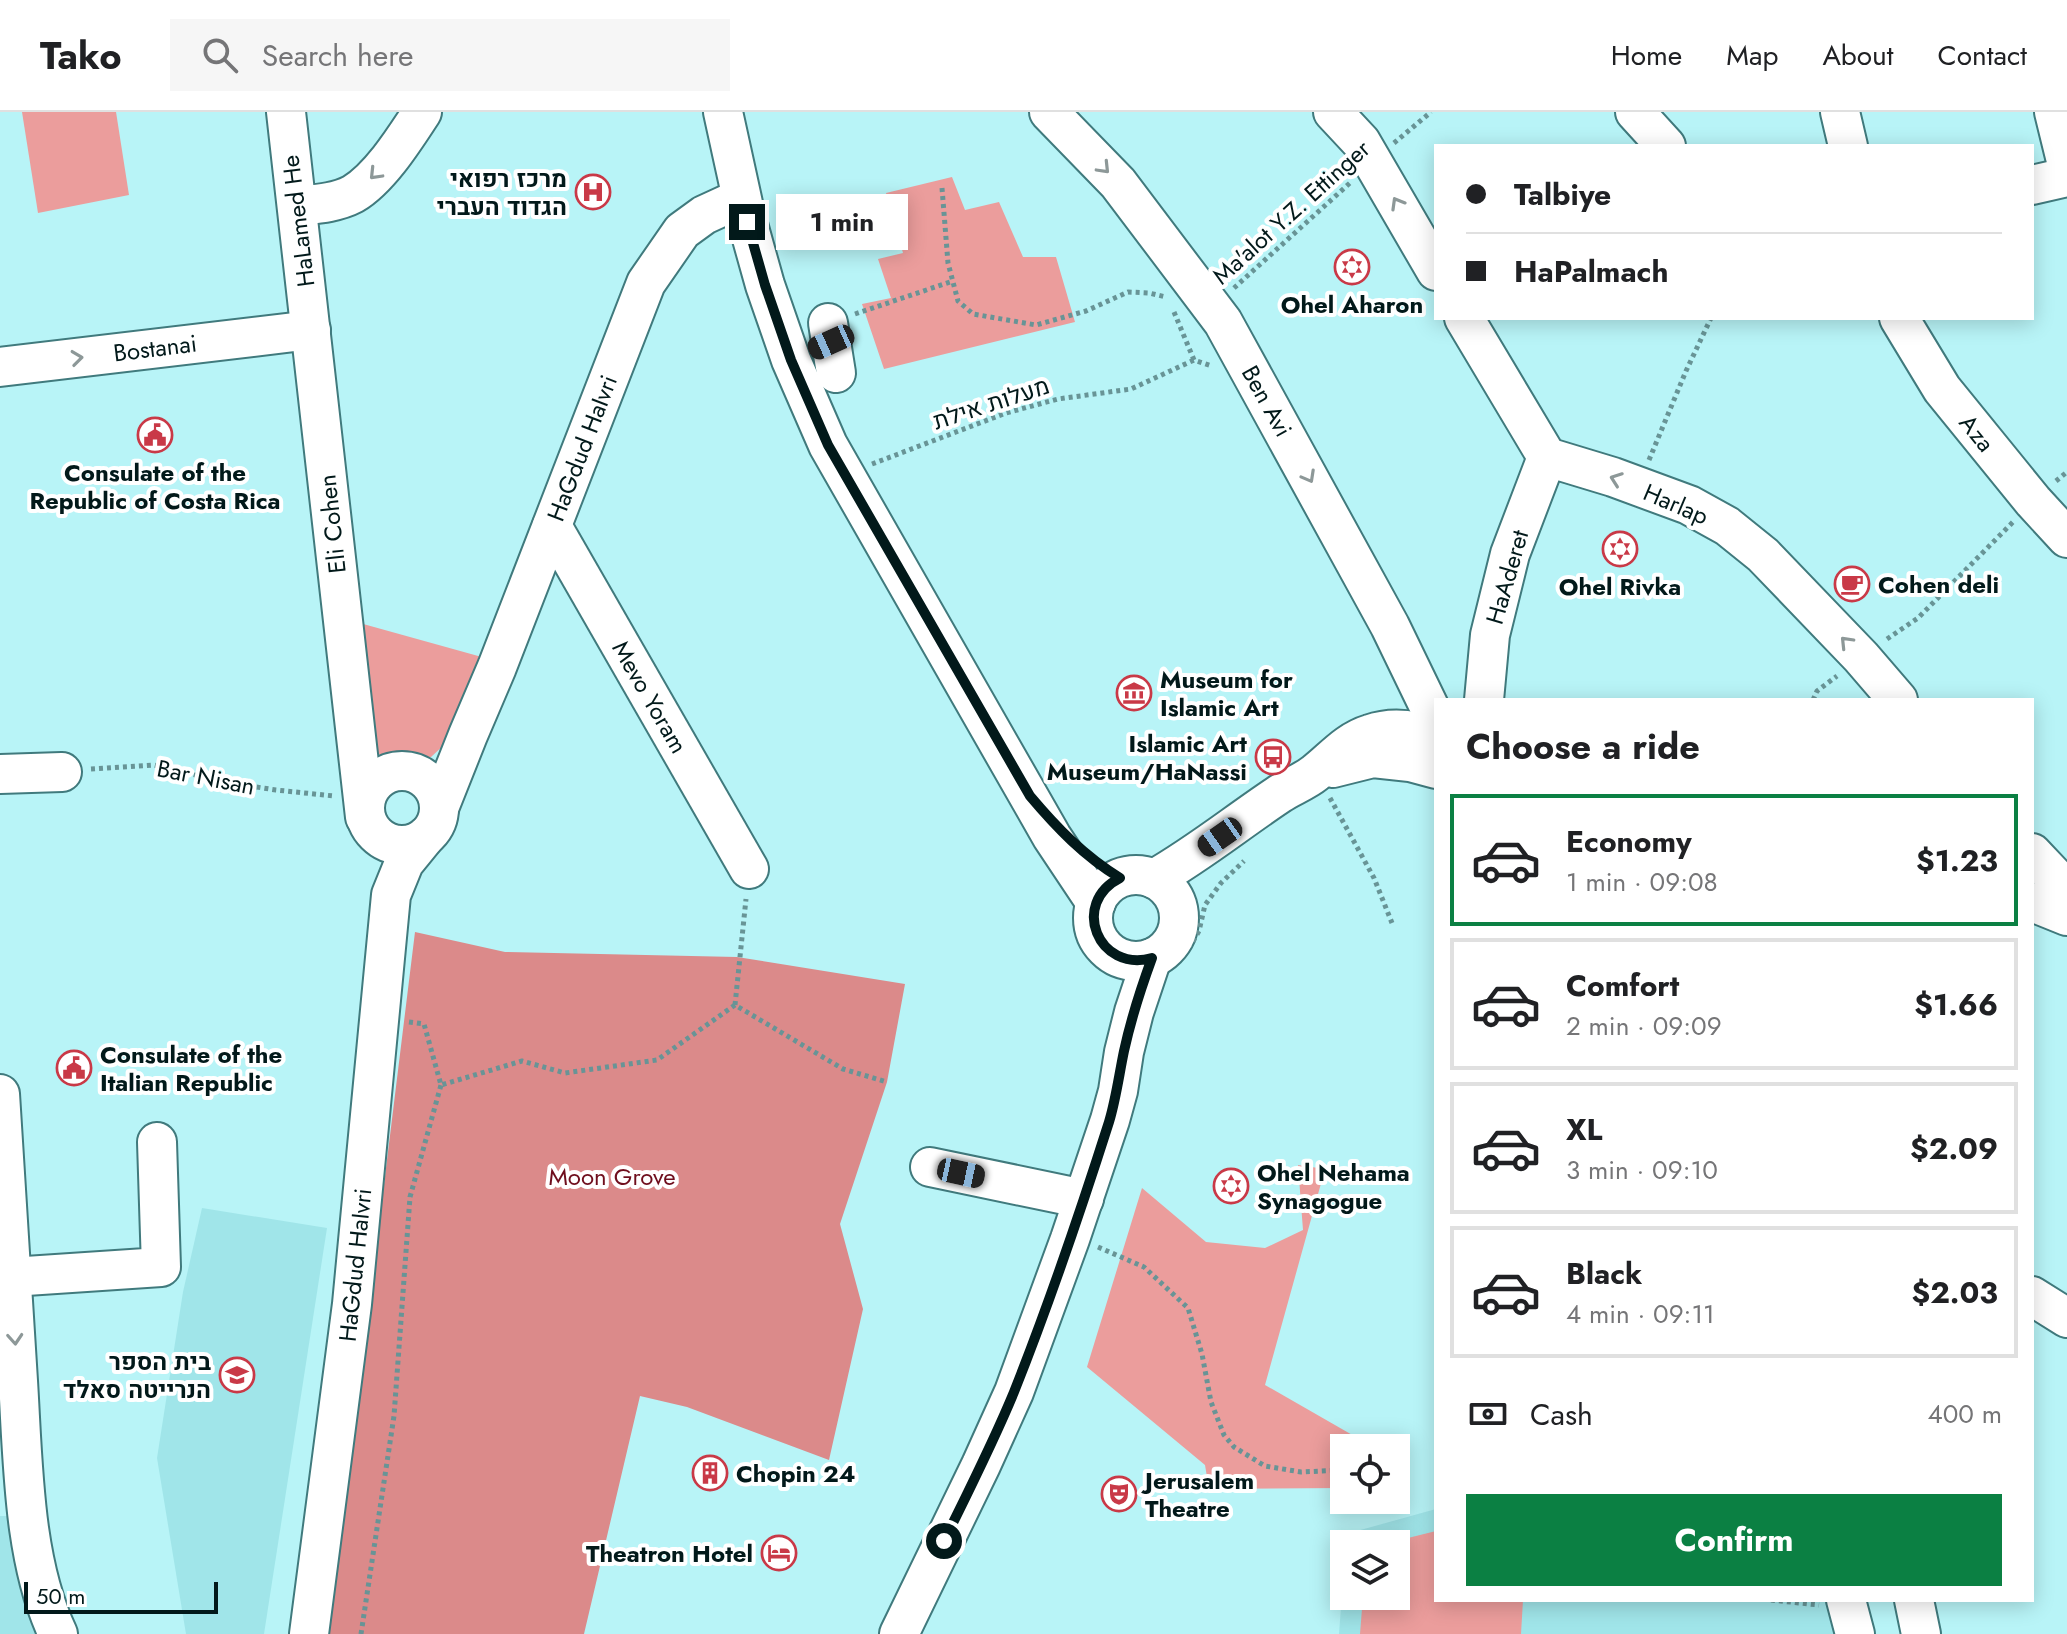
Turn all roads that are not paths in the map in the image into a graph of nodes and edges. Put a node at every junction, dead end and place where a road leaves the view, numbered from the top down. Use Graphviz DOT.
graph roads {
  1 [pos="286,112"];
  2 [pos="422,112"];
  3 [pos="723,112"];
  4 [pos="1049,112"];
  5 [pos="1333,112"];
  6 [pos="1635,112"];
  7 [pos="1840,112"];
  8 [pos="2054,112"];
  9 [pos="1664,144"];
  10 [pos="1848,144"];
  11 [pos="2067,165"];
  12 [pos="2067,177"];
  13 [pos="2034,185"];
  14 [pos="741,198"];
  15 [pos="297,206"];
  16 [pos="1434,268"];
  17 [pos="1465,320"];
  18 [pos="1900,320"];
  19 [pos="311,330"];
  20 [pos="832,346"];
  21 [pos="791,360"];
  22 [pos="0,367"];
  23 [pos="1547,457"];
  24 [pos="552,526"];
  25 [pos="2067,538"];
  26 [pos="1409,663"];
  27 [pos="1484,698"];
  28 [pos="1896,698"];
  29 [pos="1434,717"];
  30 [pos="468,735"];
  31 [pos="1434,737"];
  32 [pos="1370,746"];
  33 [pos="1434,746"];
  34 [pos="1434,768"];
  35 [pos="62,772"];
  36 [pos="0,774"];
  37 [pos="379,798"];
  38 [pos="433,822"];
  39 [pos="1244,840"];
  40 [pos="2035,865"];
  41 [pos="749,869"];
  42 [pos="1124,887"];
  43 [pos="2067,890"];
  44 [pos="391,895"];
  45 [pos="2034,903"];
  46 [pos="2067,916"];
  47 [pos="1179,919"];
  48 [pos="1112,953"];
  49 [pos="1165,958"];
  50 [pos="1124,1052"];
  51 [pos="0,1094"];
  52 [pos="157,1142"];
  53 [pos="930,1167"];
  54 [pos="1084,1199"];
  55 [pos="11,1277"];
  56 [pos="2034,1297"];
  57 [pos="2067,1318"];
  58 [pos="1914,1602"];
  59 [pos="1837,1603"];
  60 [pos="58,1634"];
  61 [pos="309,1634"];
  62 [pos="899,1634"];
  63 [pos="1855,1634"];
  64 [pos="1921,1634"];
  1 -- 15 [label="street, HaLamed He"];
  2 -- 15 [label="street, one-way"];
  3 -- 14 [label="street"];
  4 -- 26 [label="street, Ben Avi, one-way"];
  16 -- 5 [label="street, one-way"];
  6 -- 9 [label="street"];
  7 -- 10 [label="street"];
  8 -- 11 [label="street"];
  12 -- 13 [label="street"];
  14 -- 21 [label="street"];
  14 -- 24 [label="street, HaGdud HaIvri"];
  15 -- 19 [label="street, HaLamed He"];
  17 -- 23 [label="street"];
  18 -- 25 [label="street, Aza"];
  22 -- 19 [label="street, Bostanai, one-way"];
  19 -- 37 [label="street, Eli Cohen"];
  20 -- 21 [label="street"];
  21 -- 42 [label="street"];
  23 -- 27 [label="street, HaAderet"];
  28 -- 23 [label="street, Harlap, one-way"];
  24 -- 30 [label="street, HaGdud HaIvri"];
  24 -- 41 [label="street, Mevo Yoram"];
  26 -- 29 [label="street, Ben Avi"];
  26 -- 32 [label="street"];
  30 -- 37 [label="street, HaGdud HaIvri"];
  30 -- 38 [label="street, HaGdud HaIvri"];
  31 -- 32 [label="street"];
  32 -- 33 [label="street"];
  32 -- 34 [label="street"];
  32 -- 39 [label="street"];
  35 -- 36 [label="street"];
  37 -- 38 [label="street"];
  37 -- 38 [label="street"];
  37 -- 44 [label="street, HaGdud HaIvri"];
  38 -- 44 [label="street, HaGdud HaIvri"];
  39 -- 42 [label="street"];
  39 -- 47 [label="street"];
  40 -- 43 [label="street"];
  42 -- 47 [label="street"];
  42 -- 48 [label="street"];
  44 -- 61 [label="street, HaGdud HaIvri"];
  45 -- 46 [label="street"];
  47 -- 49 [label="street"];
  48 -- 49 [label="street"];
  48 -- 50 [label="street"];
  49 -- 50 [label="street"];
  50 -- 54 [label="street"];
  51 -- 55 [label="street"];
  52 -- 55 [label="street"];
  53 -- 54 [label="street"];
  54 -- 62 [label="street"];
  55 -- 60 [label="street, one-way"];
  56 -- 57 [label="street"];
  58 -- 64 [label="street"];
  59 -- 63 [label="street"];
}
